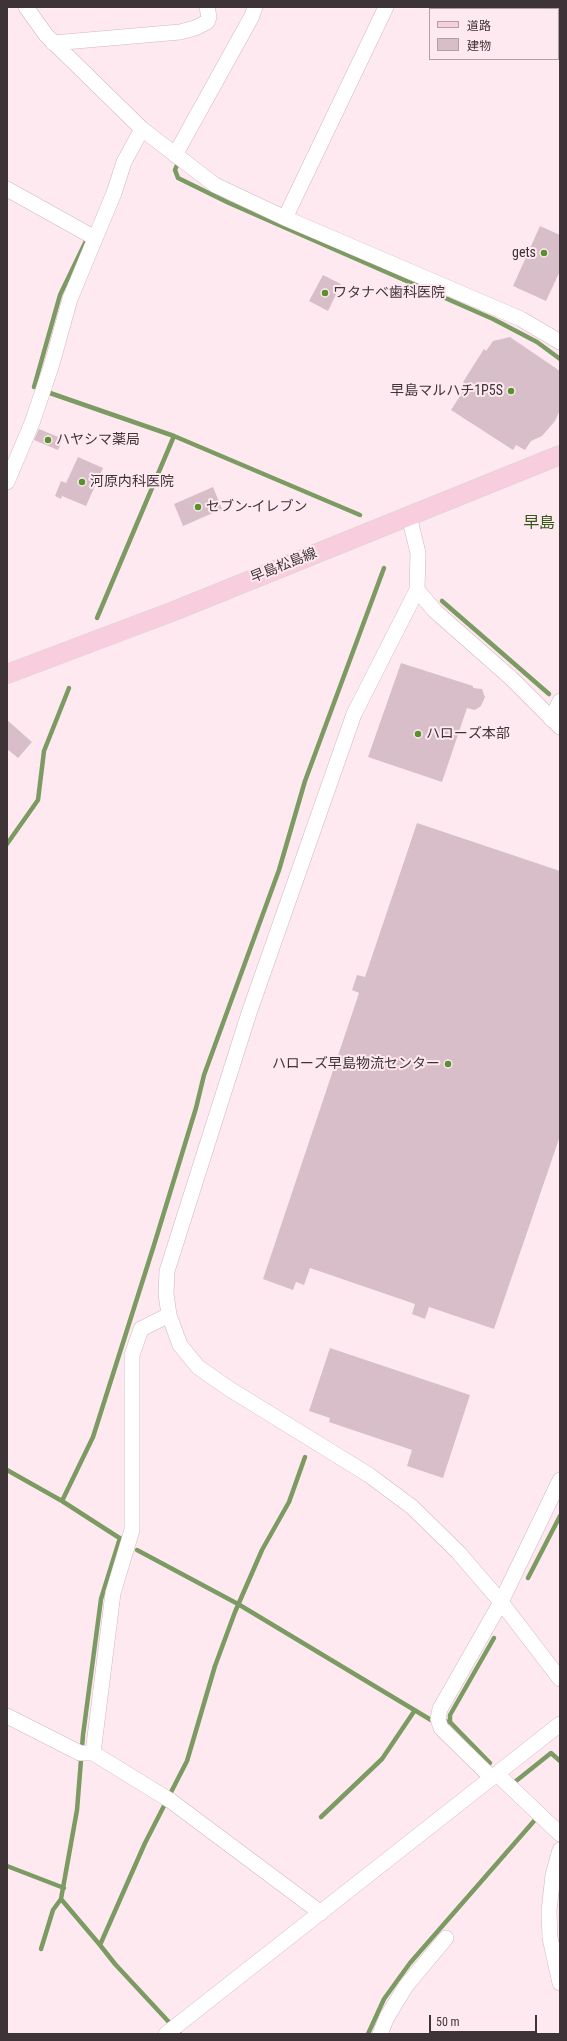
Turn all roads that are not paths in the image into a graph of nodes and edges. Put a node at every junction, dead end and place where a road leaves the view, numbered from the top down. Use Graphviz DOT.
graph roads {
  1 [pos="26,7"];
  2 [pos="207,7"];
  3 [pos="255,7"];
  4 [pos="386,7"];
  5 [pos="53,43"];
  6 [pos="142,129"];
  7 [pos="178,157"];
  8 [pos="7,189"];
  9 [pos="285,218"];
  10 [pos="95,238"];
  11 [pos="560,342"];
  12 [pos="560,455"];
  13 [pos="7,482"];
  14 [pos="409,516"];
  15 [pos="417,590"];
  16 [pos="7,674"];
  17 [pos="560,701"];
  18 [pos="556,723"];
  19 [pos="169,1315"];
  20 [pos="560,1480"];
  21 [pos="501,1602"];
  22 [pos="560,1679"];
  23 [pos="7,1716"];
  24 [pos="560,1724"];
  25 [pos="87,1753"];
  26 [pos="494,1776"];
  27 [pos="560,1834"];
  28 [pos="560,1850"];
  29 [pos="321,1913"];
  30 [pos="446,1938"];
  31 [pos="560,1983"];
  32 [pos="166,2034"];
  33 [pos="380,2034"];
  1 -- 5 [label="street"];
  2 -- 5 [label="street"];
  3 -- 7 [label="street"];
  4 -- 9 [label="street"];
  5 -- 6 [label="street"];
  6 -- 7 [label="street"];
  6 -- 10 [label="street"];
  7 -- 9 [label="street"];
  8 -- 10 [label="street"];
  9 -- 11 [label="street"];
  10 -- 13 [label="street"];
  12 -- 14 [label="main road, 早島松島線"];
  14 -- 15 [label="street"];
  14 -- 16 [label="main road, 早島松島線"];
  15 -- 18 [label="street"];
  15 -- 19 [label="street"];
  17 -- 18 [label="street"];
  19 -- 21 [label="street"];
  19 -- 25 [label="street"];
  20 -- 21 [label="street"];
  21 -- 22 [label="street"];
  21 -- 26 [label="street"];
  23 -- 25 [label="street"];
  24 -- 26 [label="street"];
  25 -- 29 [label="street"];
  26 -- 27 [label="street"];
  26 -- 29 [label="street"];
  28 -- 31 [label="street"];
  29 -- 32 [label="street"];
  30 -- 33 [label="street"];
}
